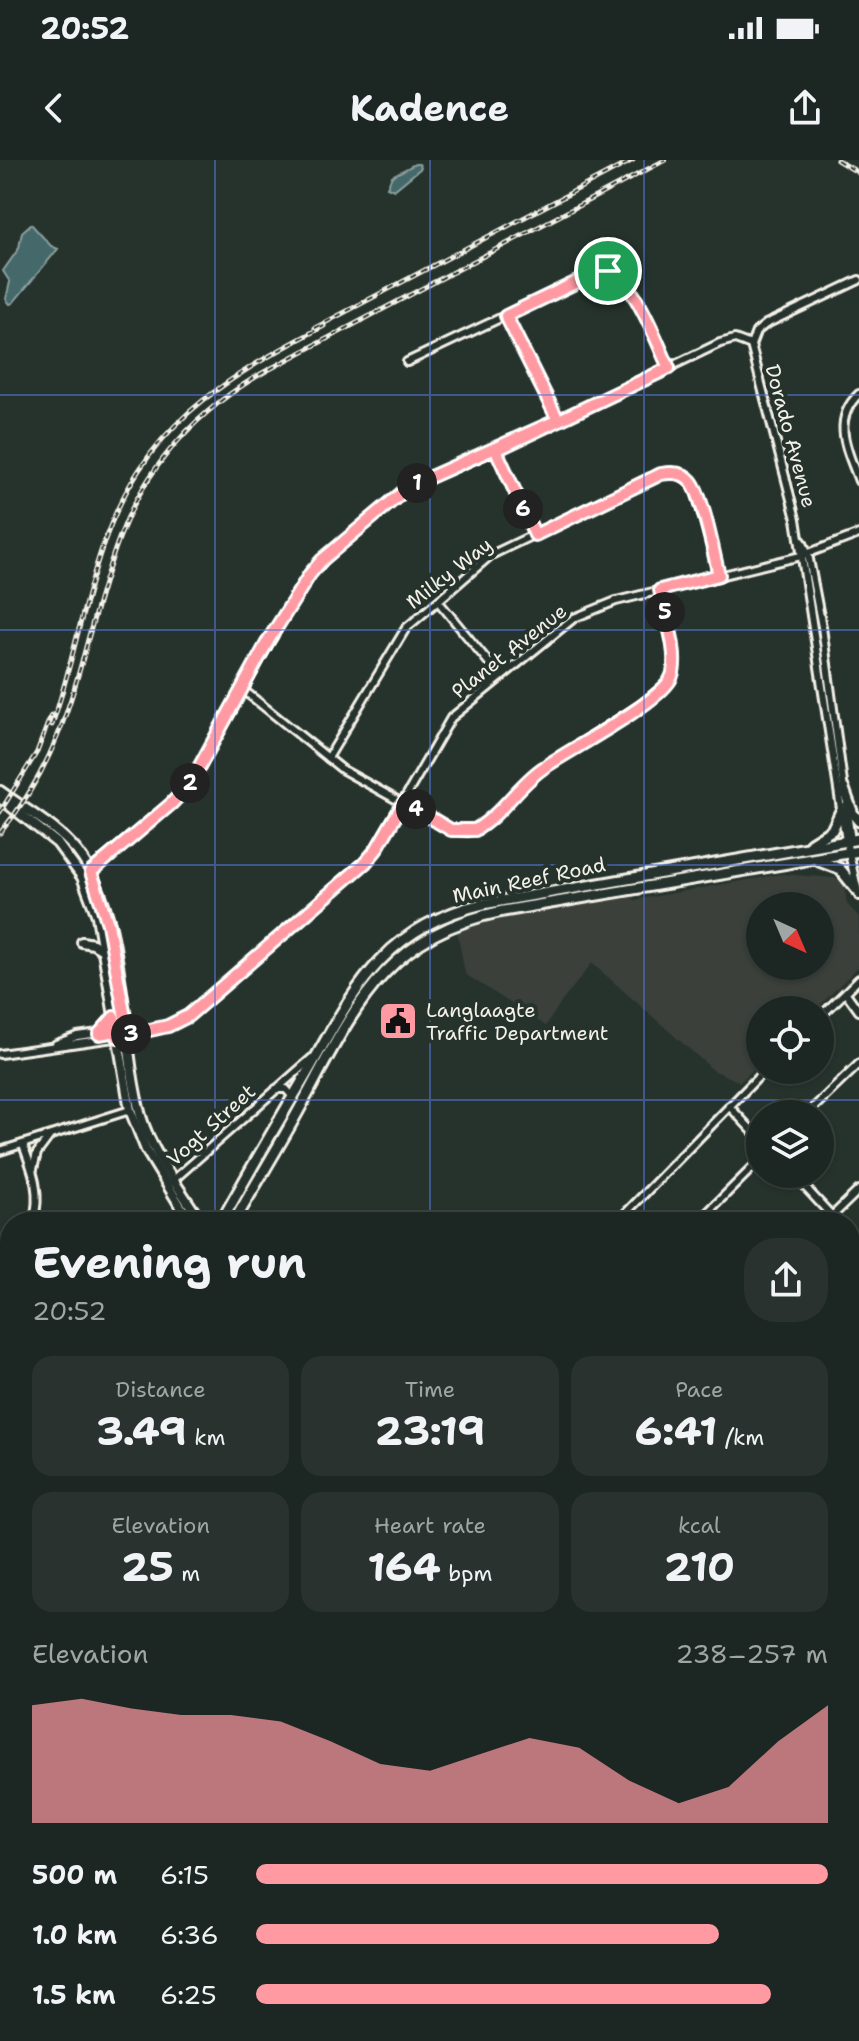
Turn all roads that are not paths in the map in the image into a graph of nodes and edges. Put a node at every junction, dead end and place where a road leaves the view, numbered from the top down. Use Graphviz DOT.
graph roads {
  1 [pos="859,280"];
  2 [pos="506,316"];
  3 [pos="751,345"];
  4 [pos="407,362"];
  5 [pos="669,368"];
  6 [pos="859,394"];
  7 [pos="558,420"];
  8 [pos="496,450"];
  9 [pos="859,481"];
  10 [pos="859,534"];
  11 [pos="535,535"];
  12 [pos="804,555"];
  13 [pos="719,575"];
  14 [pos="660,590"];
  15 [pos="438,601"];
  16 [pos="500,676"];
  17 [pos="242,689"];
  18 [pos="328,758"];
  19 [pos="844,789"];
  20 [pos="0,791"];
  21 [pos="0,798"];
  22 [pos="404,802"];
  23 [pos="841,811"];
  24 [pos="859,821"];
  25 [pos="852,840"];
  26 [pos="781,852"];
  27 [pos="854,852"];
  28 [pos="809,859"];
  29 [pos="87,875"];
  30 [pos="858,893"];
  31 [pos="82,942"];
  32 [pos="103,951"];
  33 [pos="859,979"];
  34 [pos="846,993"];
  35 [pos="834,1004"];
  36 [pos="859,1011"];
  37 [pos="114,1017"];
  38 [pos="130,1032"];
  39 [pos="99,1034"];
  40 [pos="118,1034"];
  41 [pos="56,1044"];
  42 [pos="318,1053"];
  43 [pos="0,1054"];
  44 [pos="859,1064"];
  45 [pos="307,1084"];
  46 [pos="751,1084"];
  47 [pos="276,1089"];
  48 [pos="293,1097"];
  49 [pos="822,1100"];
  50 [pos="729,1106"];
  51 [pos="130,1110"];
  52 [pos="746,1124"];
  53 [pos="51,1134"];
  54 [pos="23,1145"];
  55 [pos="0,1151"];
  56 [pos="33,1172"];
  57 [pos="746,1174"];
  58 [pos="171,1182"];
  59 [pos="806,1188"];
  60 [pos="859,1190"];
  61 [pos="36,1212"];
  62 [pos="185,1212"];
  63 [pos="194,1212"];
  64 [pos="227,1212"];
  65 [pos="239,1212"];
  66 [pos="627,1212"];
  67 [pos="708,1212"];
  68 [pos="828,1212"];
  69 [pos="836,1212"];
  1 -- 3 [label="street"];
  2 -- 4 [label="street"];
  2 -- 5 [label="street"];
  2 -- 7 [label="street"];
  3 -- 5 [label="street"];
  3 -- 12 [label="street, Dorado Avenue"];
  5 -- 7 [label="street"];
  6 -- 9 [label="street"];
  7 -- 8 [label="street"];
  8 -- 11 [label="street"];
  8 -- 17 [label="street"];
  10 -- 12 [label="street, Planet Avenue"];
  11 -- 13 [label="street, Milky Way"];
  11 -- 15 [label="street, Milky Way"];
  12 -- 13 [label="street, Planet Avenue"];
  12 -- 19 [label="street, Dorado Avenue"];
  12 -- 23 [label="street, Dorado Avenue"];
  13 -- 14 [label="street, Planet Avenue"];
  14 -- 16 [label="street, Planet Avenue"];
  14 -- 22 [label="street"];
  15 -- 16 [label="street"];
  15 -- 18 [label="street, Milky Way"];
  16 -- 22 [label="street, Planet Avenue"];
  17 -- 18 [label="street"];
  17 -- 29 [label="street"];
  18 -- 22 [label="street"];
  19 -- 24 [label="main road"];
  19 -- 25 [label="street, Dorado Avenue"];
  20 -- 29 [label="main road"];
  21 -- 29 [label="main road"];
  22 -- 38 [label="street, Planet Avenue"];
  23 -- 25 [label="street, Dorado Avenue"];
  23 -- 26 [label="main road"];
  25 -- 26 [label="main road, Main Reef Road"];
  25 -- 27 [label="street, Dorado Avenue"];
  26 -- 42 [label="main road, Main Reef Road"];
  27 -- 28 [label="main road, Main Reef Road"];
  27 -- 30 [label="street, Dorado Avenue"];
  28 -- 30 [label="main road"];
  28 -- 45 [label="main road, Main Reef Road"];
  29 -- 32 [label="main road"];
  29 -- 38 [label="main road"];
  31 -- 32 [label="main road"];
  32 -- 37 [label="main road"];
  33 -- 34 [label="street"];
  34 -- 35 [label="street"];
  34 -- 36 [label="street"];
  37 -- 39 [label="main road"];
  37 -- 40 [label="main road"];
  38 -- 40 [label="street, Planet Avenue"];
  38 -- 58 [label="main road"];
  39 -- 40 [label="street"];
  39 -- 41 [label="street"];
  40 -- 41 [label="street"];
  40 -- 51 [label="main road"];
  41 -- 43 [label="street"];
  42 -- 45 [label="main road, Main Reef Road"];
  42 -- 47 [label="street, Vogt Street"];
  44 -- 49 [label="street"];
  45 -- 48 [label="main road, Main Reef Road"];
  45 -- 65 [label="main road, Main Reef Road"];
  46 -- 50 [label="street"];
  47 -- 48 [label="street, Vogt Street"];
  47 -- 58 [label="street, Vogt Street"];
  48 -- 64 [label="main road, Main Reef Road"];
  50 -- 52 [label="street"];
  50 -- 66 [label="street"];
  51 -- 53 [label="street"];
  51 -- 58 [label="main road"];
  53 -- 54 [label="street"];
  53 -- 56 [label="street"];
  54 -- 55 [label="street"];
  54 -- 56 [label="street"];
  56 -- 61 [label="street"];
  57 -- 67 [label="street"];
  58 -- 62 [label="main road"];
  58 -- 63 [label="main road"];
  59 -- 68 [label="street"];
  60 -- 69 [label="street"];
}
